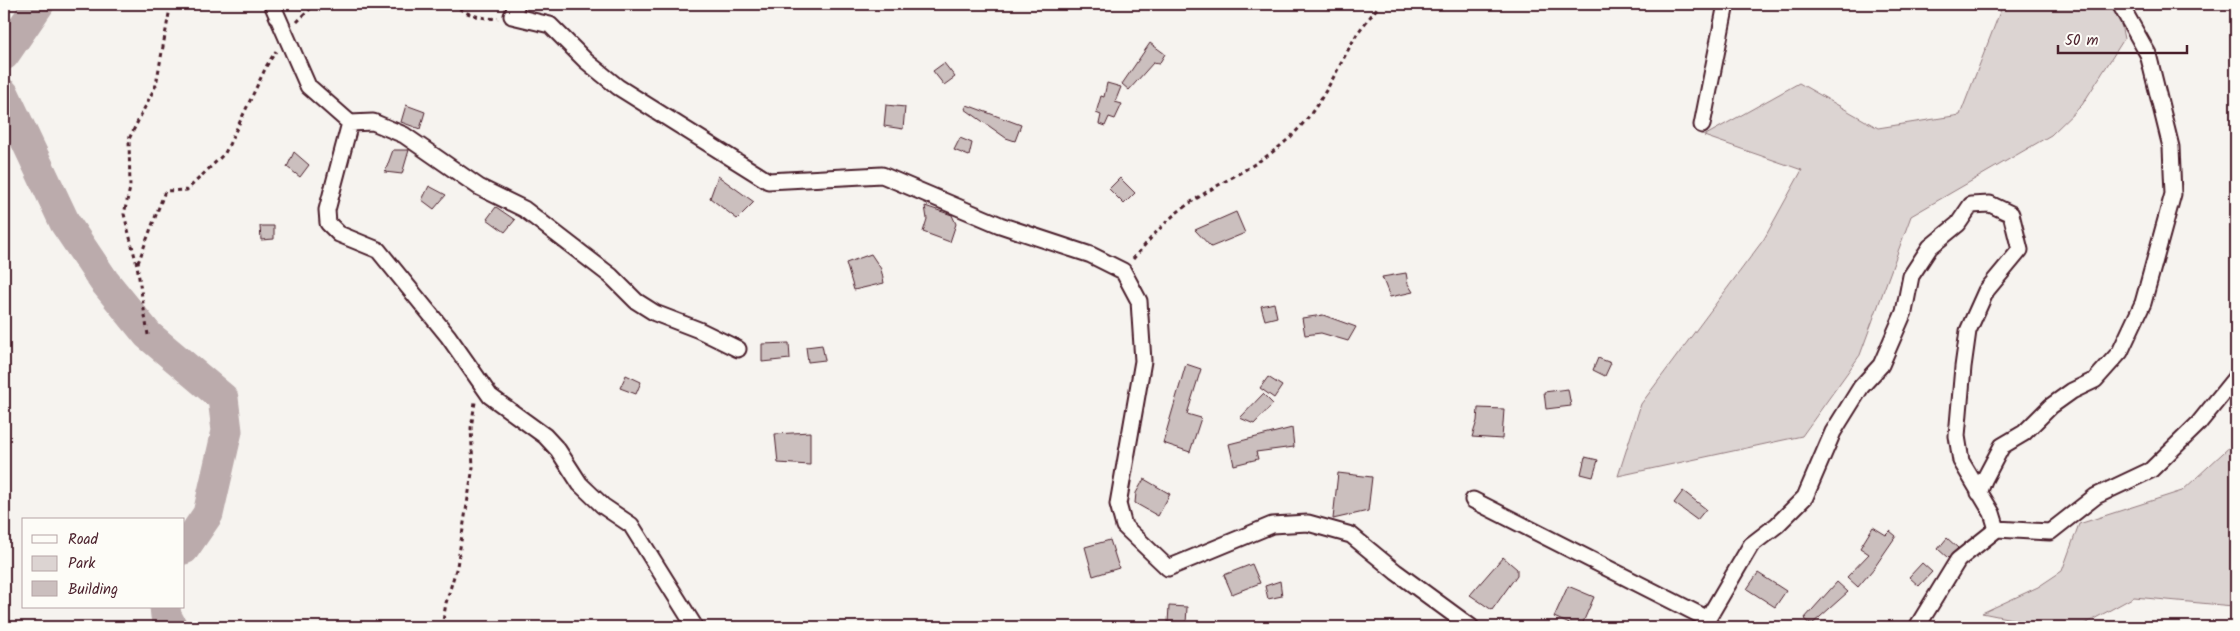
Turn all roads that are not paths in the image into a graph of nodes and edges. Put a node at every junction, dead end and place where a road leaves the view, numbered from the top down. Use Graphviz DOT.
graph roads {
  1 [pos="272,4"];
  2 [pos="1726,4"];
  3 [pos="2120,4"];
  4 [pos="515,10"];
  5 [pos="350,123"];
  6 [pos="1702,125"];
  7 [pos="738,349"];
  8 [pos="2236,377"];
  9 [pos="1979,493"];
  10 [pos="1473,500"];
  11 [pos="1997,530"];
  12 [pos="1706,623"];
  13 [pos="695,627"];
  14 [pos="1470,627"];
  15 [pos="1917,627"];
  1 -- 5 [label="street"];
  2 -- 6 [label="street"];
  3 -- 9 [label="street"];
  4 -- 14 [label="street"];
  5 -- 7 [label="street"];
  5 -- 13 [label="street"];
  8 -- 11 [label="street"];
  9 -- 11 [label="street"];
  9 -- 12 [label="street"];
  10 -- 12 [label="street"];
  11 -- 15 [label="street"];
}
